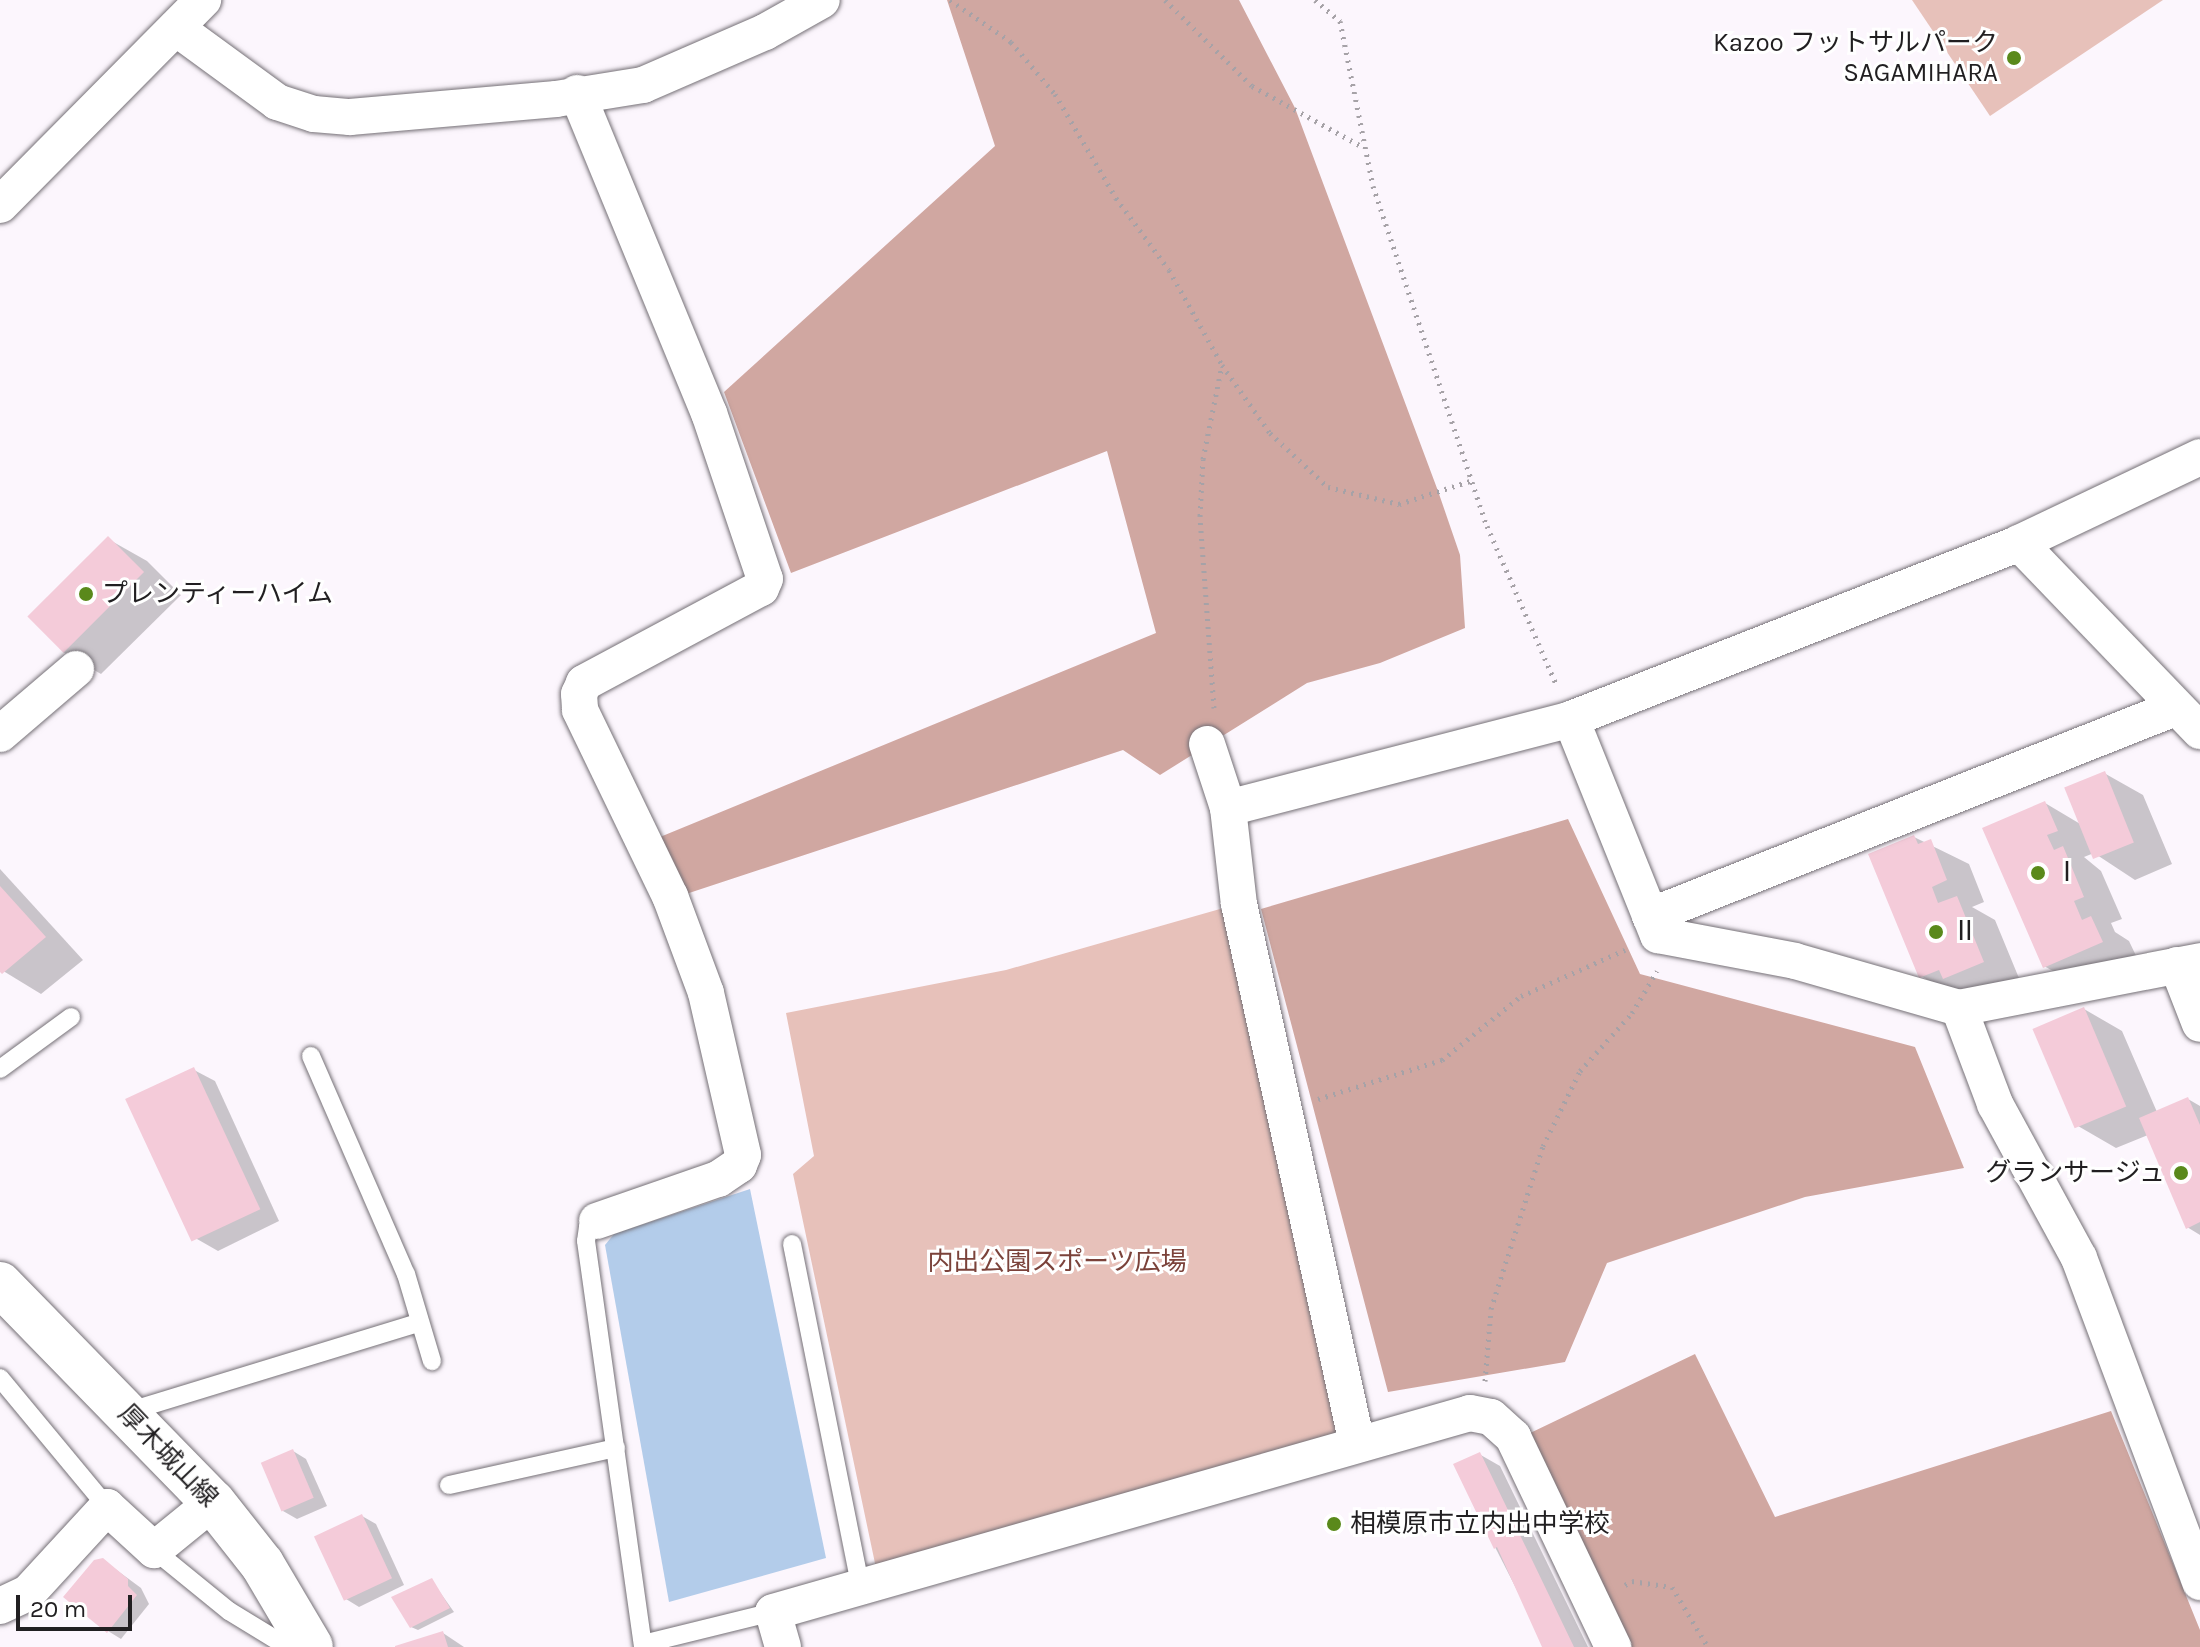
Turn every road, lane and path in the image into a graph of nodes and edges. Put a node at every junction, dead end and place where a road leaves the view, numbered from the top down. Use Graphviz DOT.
graph roads {
  1 [pos="822,0"];
  2 [pos="950,0"];
  3 [pos="1165,0"];
  4 [pos="1315,0"];
  5 [pos="183,12"];
  6 [pos="577,93"];
  7 [pos="1361,147"];
  8 [pos="0,205"];
  9 [pos="1222,365"];
  10 [pos="2200,457"];
  11 [pos="1470,481"];
  12 [pos="2019,543"];
  13 [pos="76,669"];
  14 [pos="1571,719"];
  15 [pos="2192,721"];
  16 [pos="0,734"];
  17 [pos="1207,744"];
  18 [pos="1228,808"];
  19 [pos="1654,926"];
  20 [pos="2188,963"];
  21 [pos="1959,1008"];
  22 [pos="71,1017"];
  23 [pos="2200,1024"];
  24 [pos="311,1056"];
  25 [pos="0,1069"];
  26 [pos="1284,1109"];
  27 [pos="597,1221"];
  28 [pos="792,1244"];
  29 [pos="0,1284"];
  30 [pos="419,1323"];
  31 [pos="432,1361"];
  32 [pos="0,1378"];
  33 [pos="127,1412"];
  34 [pos="1482,1414"];
  35 [pos="1357,1444"];
  36 [pos="616,1448"];
  37 [pos="449,1485"];
  38 [pos="213,1502"];
  39 [pos="107,1507"];
  40 [pos="154,1550"];
  41 [pos="2200,1582"];
  42 [pos="860,1585"];
  43 [pos="23,1594"];
  44 [pos="1591,1602"];
  45 [pos="773,1612"];
  46 [pos="643,1645"];
  47 [pos="288,1647"];
  48 [pos="311,1647"];
  49 [pos="783,1647"];
  50 [pos="1613,1647"];
  51 [pos="1708,1647"];
  1 -- 6 [label="street"];
  2 -- 9 [label="path"];
  3 -- 7 [label="path"];
  4 -- 7 [label="path"];
  5 -- 6 [label="street"];
  5 -- 8 [label="street"];
  6 -- 27 [label="street"];
  7 -- 11 [label="path"];
  9 -- 11 [label="path"];
  9 -- 17 [label="path"];
  10 -- 12 [label="street"];
  11 -- 14 [label="path"];
  12 -- 14 [label="street"];
  12 -- 15 [label="street"];
  13 -- 16 [label="street"];
  14 -- 18 [label="street"];
  14 -- 19 [label="street"];
  15 -- 19 [label="street"];
  17 -- 18 [label="street"];
  18 -- 26 [label="street"];
  19 -- 21 [label="street"];
  19 -- 26 [label="path"];
  19 -- 34 [label="path"];
  20 -- 21 [label="street"];
  20 -- 23 [label="street"];
  21 -- 41 [label="street"];
  22 -- 25 [label="lane"];
  24 -- 30 [label="lane"];
  26 -- 35 [label="street"];
  27 -- 36 [label="lane"];
  28 -- 42 [label="lane"];
  29 -- 33 [label="main road, 厚木城山線"];
  30 -- 31 [label="lane"];
  30 -- 33 [label="lane"];
  32 -- 39 [label="lane"];
  33 -- 38 [label="main road, 厚木城山線"];
  34 -- 35 [label="street"];
  34 -- 44 [label="street"];
  35 -- 42 [label="street"];
  36 -- 37 [label="lane"];
  36 -- 46 [label="lane"];
  38 -- 40 [label="street"];
  38 -- 48 [label="main road, 厚木城山線"];
  39 -- 40 [label="street"];
  39 -- 43 [label="street"];
  40 -- 47 [label="lane"];
  42 -- 45 [label="street"];
  44 -- 50 [label="street"];
  44 -- 51 [label="path"];
  45 -- 46 [label="lane"];
  45 -- 49 [label="street"];
}
